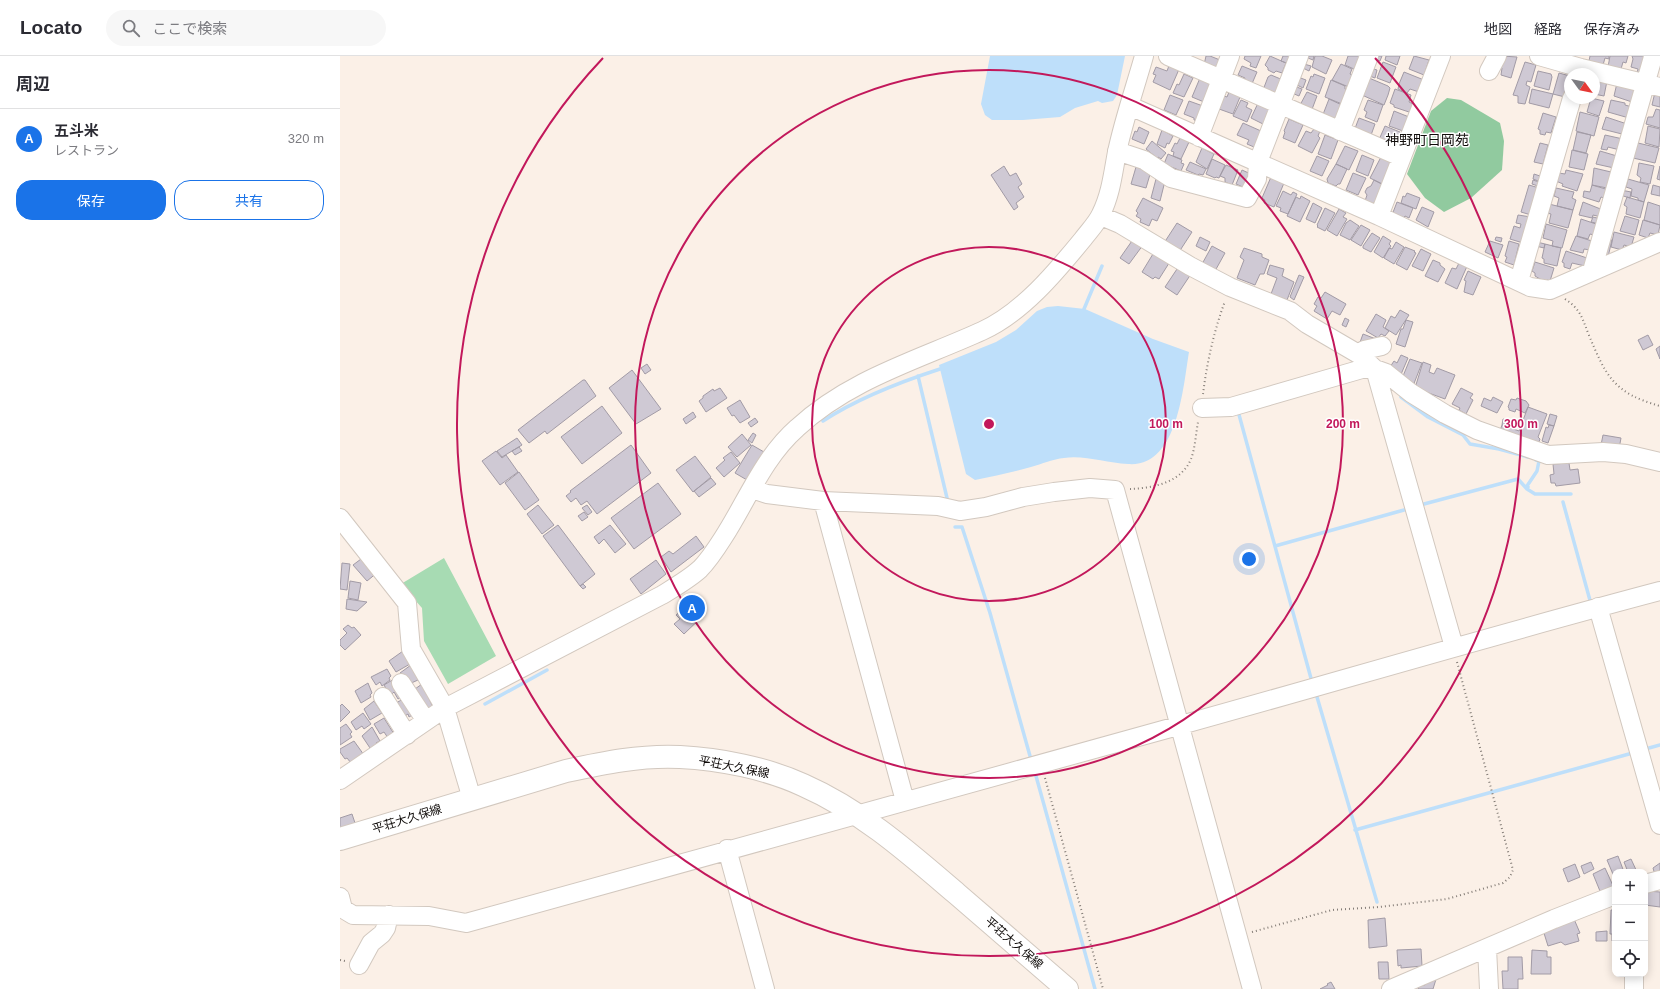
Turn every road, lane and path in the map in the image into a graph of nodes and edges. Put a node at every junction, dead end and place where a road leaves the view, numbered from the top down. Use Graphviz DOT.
graph roads {
  1 [pos="1144,56"];
  2 [pos="1168,56"];
  3 [pos="1230,56"];
  4 [pos="1299,56"];
  5 [pos="1369,56"];
  6 [pos="1440,56"];
  7 [pos="1538,56"];
  8 [pos="1653,56"];
  9 [pos="1572,68"];
  10 [pos="1600,75"];
  11 [pos="1221,79"];
  12 [pos="1653,85"];
  13 [pos="1570,104"];
  14 [pos="1280,105"];
  15 [pos="1130,106"];
  16 [pos="1340,131"];
  17 [pos="1200,137"];
  18 [pos="1117,151"];
  19 [pos="1401,157"];
  20 [pos="1258,162"];
  21 [pos="1101,216"];
  22 [pos="1379,216"];
  23 [pos="1660,242"];
  24 [pos="1592,271"];
  25 [pos="1519,281"];
  26 [pos="1550,290"];
  27 [pos="1382,346"];
  28 [pos="1360,355"];
  29 [pos="1375,369"];
  30 [pos="1660,406"];
  31 [pos="1202,408"];
  32 [pos="1660,462"];
  33 [pos="752,489"];
  34 [pos="823,501"];
  35 [pos="340,518"];
  36 [pos="1660,591"];
  37 [pos="1598,608"];
  38 [pos="1454,647"];
  39 [pos="401,683"];
  40 [pos="383,697"];
  41 [pos="445,708"];
  42 [pos="426,721"];
  43 [pos="1179,726"];
  44 [pos="407,735"];
  45 [pos="1041,764"];
  46 [pos="340,780"];
  47 [pos="472,799"];
  48 [pos="905,801"];
  49 [pos="857,814"];
  50 [pos="1660,825"];
  51 [pos="340,840"];
  52 [pos="727,850"];
  53 [pos="1660,880"];
  54 [pos="1648,883"];
  55 [pos="1612,896"];
  56 [pos="340,897"];
  57 [pos="389,915"];
  58 [pos="1237,936"];
  59 [pos="1487,948"];
  60 [pos="359,965"];
  61 [pos="1634,977"];
  62 [pos="766,989"];
  63 [pos="1067,989"];
  64 [pos="1103,989"];
  65 [pos="1252,989"];
  66 [pos="1391,989"];
  67 [pos="1488,989"];
  68 [pos="1634,989"];
  1 -- 15 [label="street"];
  2 -- 11 [label="street"];
  3 -- 11 [label="street"];
  4 -- 14 [label="street"];
  5 -- 16 [label="street"];
  6 -- 19 [label="street"];
  7 -- 9 [label="street"];
  8 -- 12 [label="street"];
  10 -- 12 [label="street"];
  11 -- 14 [label="street"];
  11 -- 17 [label="street"];
  12 -- 24 [label="street"];
  13 -- 25 [label="street"];
  14 -- 16 [label="street"];
  14 -- 20 [label="street"];
  15 -- 17 [label="street"];
  15 -- 18 [label="street"];
  16 -- 19 [label="street"];
  17 -- 20 [label="street"];
  18 -- 20 [label="street"];
  18 -- 21 [label="street"];
  19 -- 22 [label="street"];
  20 -- 22 [label="street"];
  21 -- 28 [label="street"];
  21 -- 33 [label="street"];
  22 -- 25 [label="street"];
  23 -- 24 [label="street"];
  24 -- 26 [label="street"];
  25 -- 26 [label="street"];
  26 -- 30 [label="path"];
  27 -- 28 [label="street"];
  28 -- 29 [label="street"];
  29 -- 31 [label="street"];
  29 -- 32 [label="street"];
  29 -- 38 [label="street"];
  33 -- 34 [label="street"];
  33 -- 41 [label="street"];
  34 -- 43 [label="street"];
  34 -- 48 [label="street"];
  35 -- 41 [label="street"];
  36 -- 37 [label="street"];
  37 -- 38 [label="street"];
  37 -- 50 [label="street"];
  38 -- 43 [label="street"];
  38 -- 58 [label="path"];
  39 -- 42 [label="street"];
  40 -- 44 [label="street"];
  41 -- 42 [label="street"];
  41 -- 47 [label="street"];
  42 -- 44 [label="street"];
  43 -- 45 [label="street"];
  43 -- 58 [label="street"];
  44 -- 46 [label="street"];
  45 -- 48 [label="street"];
  45 -- 64 [label="path"];
  47 -- 49 [label="main road, 平荘大久保線"];
  47 -- 51 [label="main road, 平荘大久保線"];
  48 -- 49 [label="street"];
  49 -- 52 [label="street"];
  49 -- 63 [label="main road, 平荘大久保線"];
  52 -- 57 [label="street"];
  52 -- 62 [label="street"];
  53 -- 54 [label="street"];
  55 -- 59 [label="street"];
  56 -- 57 [label="street"];
  57 -- 60 [label="street"];
  58 -- 65 [label="street"];
  59 -- 66 [label="street"];
  59 -- 67 [label="street"];
  61 -- 68 [label="street"];
}
